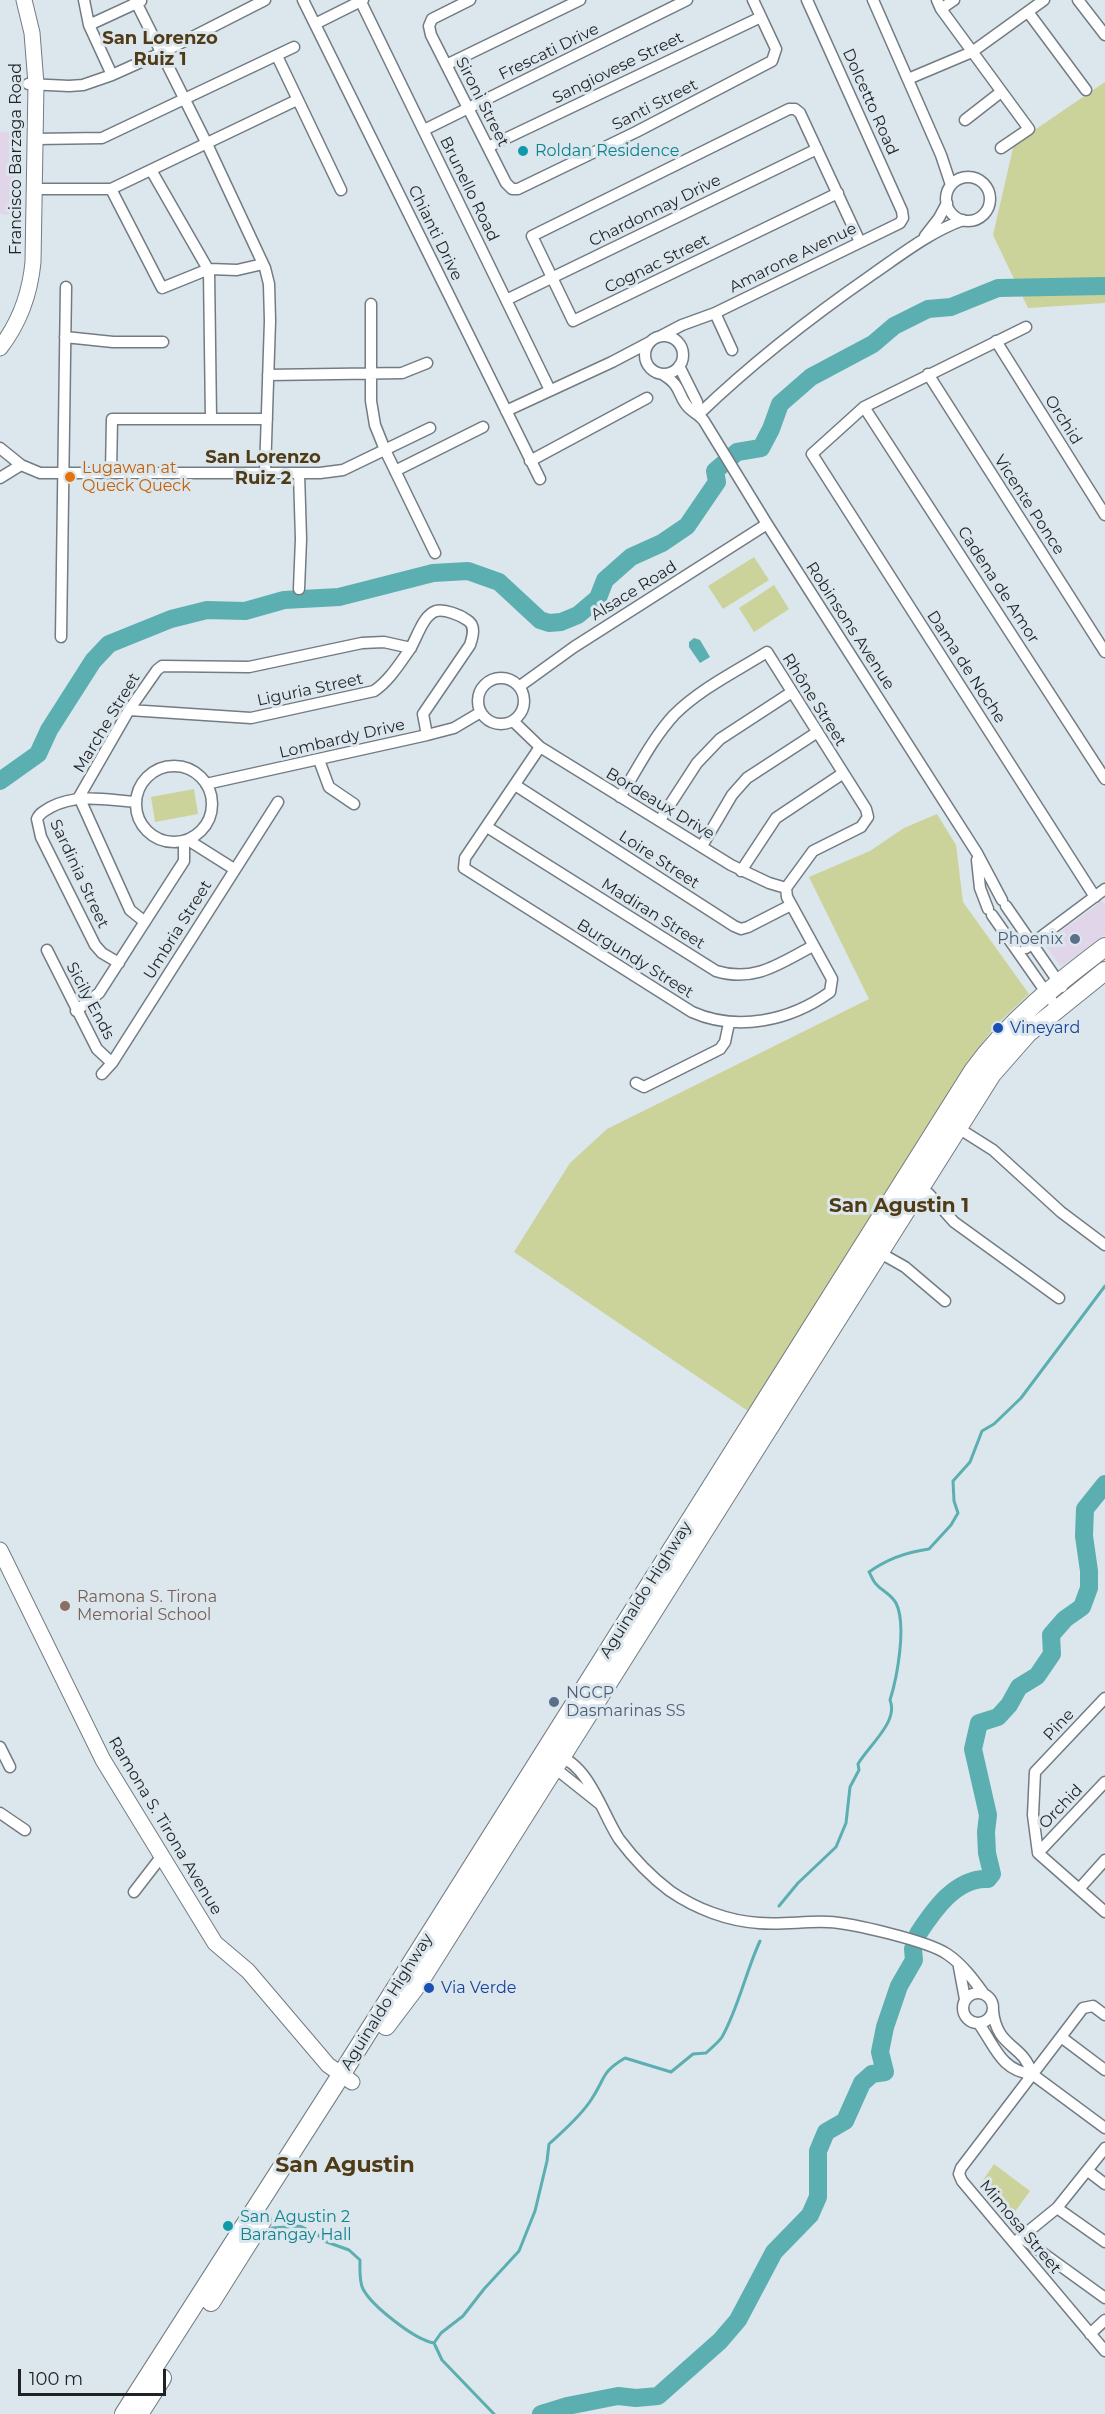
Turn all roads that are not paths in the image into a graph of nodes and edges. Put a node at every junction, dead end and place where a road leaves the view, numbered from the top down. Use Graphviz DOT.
graph roads {
  1 [pos="16,0"];
  2 [pos="24,0"];
  3 [pos="84,0"];
  4 [pos="265,0"];
  5 [pos="303,0"];
  6 [pos="361,0"];
  7 [pos="470,0"];
  8 [pos="580,0"];
  9 [pos="687,0"];
  10 [pos="753,0"];
  11 [pos="807,0"];
  12 [pos="873,0"];
  13 [pos="954,0"];
  14 [pos="1044,0"];
  15 [pos="1078,0"];
  16 [pos="138,1"];
  17 [pos="939,4"];
  18 [pos="1028,12"];
  19 [pos="761,17"];
  20 [pos="315,24"];
  21 [pos="89,25"];
  22 [pos="1105,35"];
  23 [pos="294,48"];
  24 [pos="972,52"];
  25 [pos="161,53"];
  26 [pos="277,56"];
  27 [pos="446,65"];
  28 [pos="112,75"];
  29 [pos="908,78"];
  30 [pos="32,84"];
  31 [pos="1086,90"];
  32 [pos="1001,92"];
  33 [pos="185,99"];
  34 [pos="297,100"];
  35 [pos="468,108"];
  36 [pos="965,120"];
  37 [pos="424,130"];
  38 [pos="35,139"];
  39 [pos="207,144"];
  40 [pos="488,147"];
  41 [pos="1001,148"];
  42 [pos="817,149"];
  43 [pos="941,155"];
  44 [pos="151,170"];
  45 [pos="963,177"];
  46 [pos="951,185"];
  47 [pos="35,189"];
  48 [pos="111,189"];
  49 [pos="512,189"];
  50 [pos="341,190"];
  51 [pos="838,193"];
  52 [pos="947,203"];
  53 [pos="903,218"];
  54 [pos="963,220"];
  55 [pos="921,240"];
  56 [pos="860,242"];
  57 [pos="263,264"];
  58 [pos="208,269"];
  59 [pos="552,278"];
  60 [pos="66,287"];
  61 [pos="506,300"];
  62 [pos="371,304"];
  63 [pos="715,313"];
  64 [pos="694,322"];
  65 [pos="1026,327"];
  66 [pos="0,336"];
  67 [pos="661,336"];
  68 [pos="65,337"];
  69 [pos="996,341"];
  70 [pos="163,342"];
  71 [pos="650,342"];
  72 [pos="678,342"];
  73 [pos="0,348"];
  74 [pos="732,350"];
  75 [pos="612,362"];
  76 [pos="427,363"];
  77 [pos="648,365"];
  78 [pos="679,366"];
  79 [pos="371,373"];
  80 [pos="663,374"];
  81 [pos="928,374"];
  82 [pos="268,375"];
  83 [pos="550,390"];
  84 [pos="647,398"];
  85 [pos="864,407"];
  86 [pos="506,411"];
  87 [pos="702,418"];
  88 [pos="211,419"];
  89 [pos="267,419"];
  90 [pos="483,427"];
  91 [pos="430,428"];
  92 [pos="0,448"];
  93 [pos="385,450"];
  94 [pos="530,461"];
  95 [pos="21,465"];
  96 [pos="395,471"];
  97 [pos="63,473"];
  98 [pos="111,473"];
  99 [pos="265,473"];
  100 [pos="299,473"];
  101 [pos="0,477"];
  102 [pos="540,479"];
  103 [pos="1105,515"];
  104 [pos="767,524"];
  105 [pos="435,553"];
  106 [pos="299,589"];
  107 [pos="61,637"];
  108 [pos="411,648"];
  109 [pos="1105,652"];
  110 [pos="520,686"];
  111 [pos="792,692"];
  112 [pos="129,710"];
  113 [pos="481,712"];
  114 [pos="516,719"];
  115 [pos="816,733"];
  116 [pos="427,735"];
  117 [pos="540,747"];
  118 [pos="319,760"];
  119 [pos="842,774"];
  120 [pos="1105,779"];
  121 [pos="206,784"];
  122 [pos="515,784"];
  123 [pos="79,797"];
  124 [pos="620,797"];
  125 [pos="136,802"];
  126 [pos="278,802"];
  127 [pos="354,804"];
  128 [pos="660,820"];
  129 [pos="487,826"];
  130 [pos="186,840"];
  131 [pos="702,846"];
  132 [pos="977,853"];
  133 [pos="234,870"];
  134 [pos="741,871"];
  135 [pos="786,888"];
  136 [pos="1105,889"];
  137 [pos="1095,897"];
  138 [pos="791,905"];
  139 [pos="145,922"];
  140 [pos="1032,944"];
  141 [pos="813,946"];
  142 [pos="1105,946"];
  143 [pos="47,950"];
  144 [pos="1018,954"];
  145 [pos="119,963"];
  146 [pos="1105,971"];
  147 [pos="1052,988"];
  148 [pos="1063,1003"];
  149 [pos="76,1011"];
  150 [pos="729,1023"];
  151 [pos="112,1063"];
  152 [pos="102,1074"];
  153 [pos="636,1083"];
  154 [pos="950,1123"];
  155 [pos="912,1184"];
  156 [pos="1105,1245"];
  157 [pos="872,1248"];
  158 [pos="1059,1298"];
  159 [pos="945,1300"];
  160 [pos="0,1550"];
  161 [pos="1105,1698"];
  162 [pos="0,1747"];
  163 [pos="553,1760"];
  164 [pos="10,1767"];
  165 [pos="1105,1782"];
  166 [pos="0,1813"];
  167 [pos="25,1830"];
  168 [pos="1038,1852"];
  169 [pos="162,1857"];
  170 [pos="1105,1860"];
  171 [pos="1078,1889"];
  172 [pos="134,1892"];
  173 [pos="1105,1912"];
  174 [pos="957,1961"];
  175 [pos="984,1994"];
  176 [pos="965,1999"];
  177 [pos="993,2011"];
  178 [pos="1105,2015"];
  179 [pos="979,2024"];
  180 [pos="1061,2037"];
  181 [pos="1105,2070"];
  182 [pos="1032,2074"];
  183 [pos="346,2078"];
  184 [pos="1105,2128"];
  185 [pos="1105,2148"];
  186 [pos="1088,2171"];
  187 [pos="1105,2184"];
  188 [pos="1058,2208"];
  189 [pos="1018,2240"];
  190 [pos="1105,2242"];
  191 [pos="1105,2298"];
  192 [pos="195,2316"];
  193 [pos="1105,2320"];
  194 [pos="1090,2334"];
  195 [pos="1105,2351"];
  196 [pos="124,2414"];
  197 [pos="139,2414"];
  1 -- 30 [label="street, Francisco Barzaga Road"];
  2 -- 30 [label="street, Francisco Barzaga Road"];
  3 -- 21 [label="street"];
  4 -- 25 [label="street"];
  5 -- 20 [label="street, Chianti Drive"];
  6 -- 20 [label="street"];
  6 -- 37 [label="street, Brunello Road"];
  7 -- 27 [label="street, Sironi Street"];
  8 -- 27 [label="street"];
  9 -- 35 [label="street, Frescati Drive"];
  10 -- 19 [label="street"];
  11 -- 53 [label="street, Dolcetto Road"];
  12 -- 29 [label="street"];
  13 -- 17 [label="street"];
  14 -- 18 [label="street"];
  15 -- 22 [label="street"];
  16 -- 21 [label="street"];
  16 -- 25 [label="street"];
  17 -- 24 [label="street"];
  18 -- 24 [label="street"];
  18 -- 31 [label="street"];
  19 -- 40 [label="street, Sangiovese Street"];
  19 -- 49 [label="street, Santi Street"];
  20 -- 86 [label="street, Chianti Drive"];
  21 -- 28 [label="street"];
  23 -- 26 [label="street"];
  24 -- 29 [label="street"];
  24 -- 32 [label="street"];
  25 -- 28 [label="street"];
  25 -- 33 [label="street"];
  26 -- 33 [label="street"];
  26 -- 34 [label="street"];
  27 -- 35 [label="street, Sironi Street"];
  28 -- 30 [label="street"];
  29 -- 43 [label="street"];
  30 -- 38 [label="street, Francisco Barzaga Road"];
  30 -- 66 [label="street, Francisco Barzaga Road"];
  32 -- 36 [label="street"];
  32 -- 41 [label="street"];
  33 -- 38 [label="street"];
  33 -- 39 [label="street"];
  34 -- 39 [label="street"];
  34 -- 50 [label="street"];
  35 -- 37 [label="street, Frescati Drive"];
  35 -- 40 [label="street, Sironi Street"];
  37 -- 61 [label="street, Brunello Road"];
  38 -- 47 [label="street, Francisco Barzaga Road"];
  39 -- 44 [label="street"];
  39 -- 57 [label="street"];
  40 -- 49 [label="street, Sironi Street"];
  42 -- 51 [label="street"];
  42 -- 59 [label="street, Chardonnay Drive"];
  42 -- 59 [label="street, Cognac Street"];
  43 -- 45 [label="street"];
  43 -- 46 [label="street"];
  44 -- 48 [label="street"];
  44 -- 58 [label="street"];
  45 -- 46 [label="street"];
  45 -- 54 [label="street"];
  46 -- 52 [label="street"];
  47 -- 48 [label="street"];
  47 -- 73 [label="street, Francisco Barzaga Road"];
  48 -- 58 [label="street"];
  51 -- 56 [label="street"];
  51 -- 59 [label="street, Cognac Street"];
  52 -- 54 [label="street"];
  52 -- 55 [label="street"];
  53 -- 56 [label="street, Amarone Avenue"];
  54 -- 55 [label="street"];
  55 -- 87 [label="street"];
  56 -- 63 [label="street, Amarone Avenue"];
  57 -- 58 [label="street"];
  57 -- 82 [label="street"];
  58 -- 88 [label="street"];
  59 -- 61 [label="street, Chardonnay Drive"];
  60 -- 68 [label="street"];
  61 -- 83 [label="street, Brunello Road"];
  62 -- 79 [label="street"];
  63 -- 64 [label="street, Amarone Avenue"];
  63 -- 74 [label="street"];
  64 -- 67 [label="street, Amarone Avenue"];
  64 -- 72 [label="street, Amarone Avenue"];
  65 -- 69 [label="street"];
  67 -- 71 [label="street"];
  67 -- 72 [label="street"];
  68 -- 70 [label="street"];
  68 -- 97 [label="street"];
  69 -- 81 [label="street"];
  69 -- 103 [label="street, Orchid"];
  71 -- 75 [label="street"];
  71 -- 77 [label="street"];
  72 -- 78 [label="street"];
  75 -- 77 [label="street"];
  75 -- 83 [label="street"];
  76 -- 79 [label="street"];
  77 -- 80 [label="street"];
  78 -- 80 [label="street"];
  78 -- 87 [label="street, Robinsons Avenue"];
  79 -- 82 [label="street"];
  79 -- 93 [label="street"];
  80 -- 87 [label="street, Robinsons Avenue"];
  81 -- 85 [label="street"];
  81 -- 109 [label="street, Vicente Ponce"];
  82 -- 89 [label="street"];
  83 -- 86 [label="street"];
  84 -- 94 [label="street"];
  85 -- 120 [label="street, Cadena de Amor"];
  85 -- 137 [label="street, Dama de Noche"];
  86 -- 94 [label="street, Chianti Drive"];
  87 -- 104 [label="street, Robinsons Avenue"];
  88 -- 89 [label="street"];
  88 -- 98 [label="street"];
  89 -- 99 [label="street"];
  90 -- 96 [label="street"];
  91 -- 93 [label="street"];
  92 -- 95 [label="street"];
  93 -- 96 [label="street"];
  93 -- 100 [label="street"];
  94 -- 102 [label="street, Chianti Drive"];
  95 -- 97 [label="street"];
  95 -- 101 [label="street"];
  96 -- 105 [label="street"];
  97 -- 98 [label="street"];
  97 -- 107 [label="street"];
  98 -- 99 [label="street"];
  99 -- 100 [label="street"];
  100 -- 106 [label="street"];
  104 -- 110 [label="street, Alsace Road"];
  104 -- 132 [label="street, Robinsons Avenue"];
  108 -- 112 [label="street, Liguria Street"];
  108 -- 112 [label="street, Marche Street"];
  108 -- 116 [label="street, Liguria Street"];
  110 -- 113 [label="street"];
  110 -- 114 [label="street"];
  111 -- 115 [label="street, Rhône Street"];
  111 -- 124 [label="street, Rhône Street"];
  111 -- 128 [label="street"];
  112 -- 123 [label="street, Marche Street"];
  113 -- 114 [label="street"];
  113 -- 116 [label="street, Lombardy Drive"];
  114 -- 117 [label="street, Bordeaux Drive"];
  115 -- 119 [label="street, Rhône Street"];
  115 -- 131 [label="street"];
  116 -- 118 [label="street, Lombardy Drive"];
  117 -- 122 [label="street, Burgundy Street"];
  117 -- 124 [label="street, Bordeaux Drive"];
  118 -- 121 [label="street, Lombardy Drive"];
  118 -- 127 [label="street"];
  119 -- 134 [label="street"];
  119 -- 135 [label="street, Rhône Street"];
  121 -- 125 [label="street"];
  121 -- 130 [label="street"];
  122 -- 129 [label="street, Burgundy Street"];
  122 -- 138 [label="street, Loire Street"];
  123 -- 125 [label="street, Sardinia Street"];
  123 -- 139 [label="street, Marche Street"];
  123 -- 145 [label="street, Sardinia Street"];
  124 -- 128 [label="street, Bordeaux Drive"];
  125 -- 130 [label="street"];
  126 -- 133 [label="street, Umbria Street"];
  128 -- 131 [label="street, Bordeaux Drive"];
  129 -- 141 [label="street, Madiran Street"];
  129 -- 150 [label="street, Burgundy Street"];
  130 -- 133 [label="street"];
  130 -- 139 [label="street"];
  131 -- 134 [label="street, Bordeaux Drive"];
  132 -- 140 [label="street, Robinsons Avenue"];
  132 -- 144 [label="street, Robinsons Avenue"];
  133 -- 151 [label="street, Umbria Street"];
  134 -- 135 [label="street, Bordeaux Drive"];
  135 -- 138 [label="street, Burgundy Street"];
  136 -- 137 [label="street"];
  137 -- 140 [label="street"];
  138 -- 141 [label="street, Burgundy Street"];
  139 -- 145 [label="street"];
  140 -- 144 [label="street"];
  140 -- 147 [label="street, Robinsons Avenue"];
  141 -- 150 [label="street, Burgundy Street"];
  142 -- 147 [label="highway, Aguinaldo Highway"];
  143 -- 149 [label="street, Sicily Ends"];
  144 -- 147 [label="street, Robinsons Avenue"];
  145 -- 149 [label="street"];
  146 -- 148 [label="highway, Aguinaldo Highway"];
  147 -- 148 [label="street, Robinsons Avenue"];
  147 -- 148 [label="street, Robinsons Avenue"];
  147 -- 154 [label="highway, Aguinaldo Highway"];
  148 -- 154 [label="highway, Aguinaldo Highway"];
  149 -- 151 [label="street, Sicily Ends"];
  150 -- 153 [label="street"];
  151 -- 152 [label="street, Umbria Street"];
  154 -- 155 [label="highway, Aguinaldo Highway"];
  154 -- 156 [label="street"];
  155 -- 157 [label="highway, Aguinaldo Highway"];
  155 -- 158 [label="street"];
  157 -- 159 [label="street"];
  157 -- 163 [label="highway, Aguinaldo Highway"];
  160 -- 169 [label="street, Ramona S. Tirona Avenue"];
  161 -- 168 [label="street, Pine"];
  162 -- 164 [label="street"];
  163 -- 174 [label="street"];
  163 -- 183 [label="highway, Aguinaldo Highway"];
  165 -- 168 [label="street, Orchid"];
  166 -- 167 [label="street"];
  168 -- 171 [label="street"];
  169 -- 172 [label="street"];
  169 -- 183 [label="street, Ramona S. Tirona Avenue"];
  170 -- 171 [label="street"];
  171 -- 173 [label="street"];
  174 -- 175 [label="street"];
  174 -- 176 [label="street"];
  175 -- 176 [label="street"];
  175 -- 177 [label="street"];
  176 -- 179 [label="street"];
  177 -- 179 [label="street"];
  177 -- 182 [label="street"];
  178 -- 180 [label="street, Mimosa Street"];
  179 -- 182 [label="street"];
  180 -- 181 [label="street"];
  180 -- 182 [label="street, Mimosa Street"];
  182 -- 184 [label="street"];
  182 -- 189 [label="street, Mimosa Street"];
  183 -- 192 [label="highway, Aguinaldo Highway"];
  185 -- 186 [label="street"];
  186 -- 187 [label="street"];
  186 -- 188 [label="street"];
  188 -- 189 [label="street"];
  188 -- 190 [label="street"];
  189 -- 191 [label="street"];
  189 -- 194 [label="street, Mimosa Street"];
  192 -- 196 [label="highway, Aguinaldo Highway"];
  192 -- 197 [label="highway, Aguinaldo Highway"];
  193 -- 194 [label="street"];
  194 -- 195 [label="street, Mimosa Street"];
}
